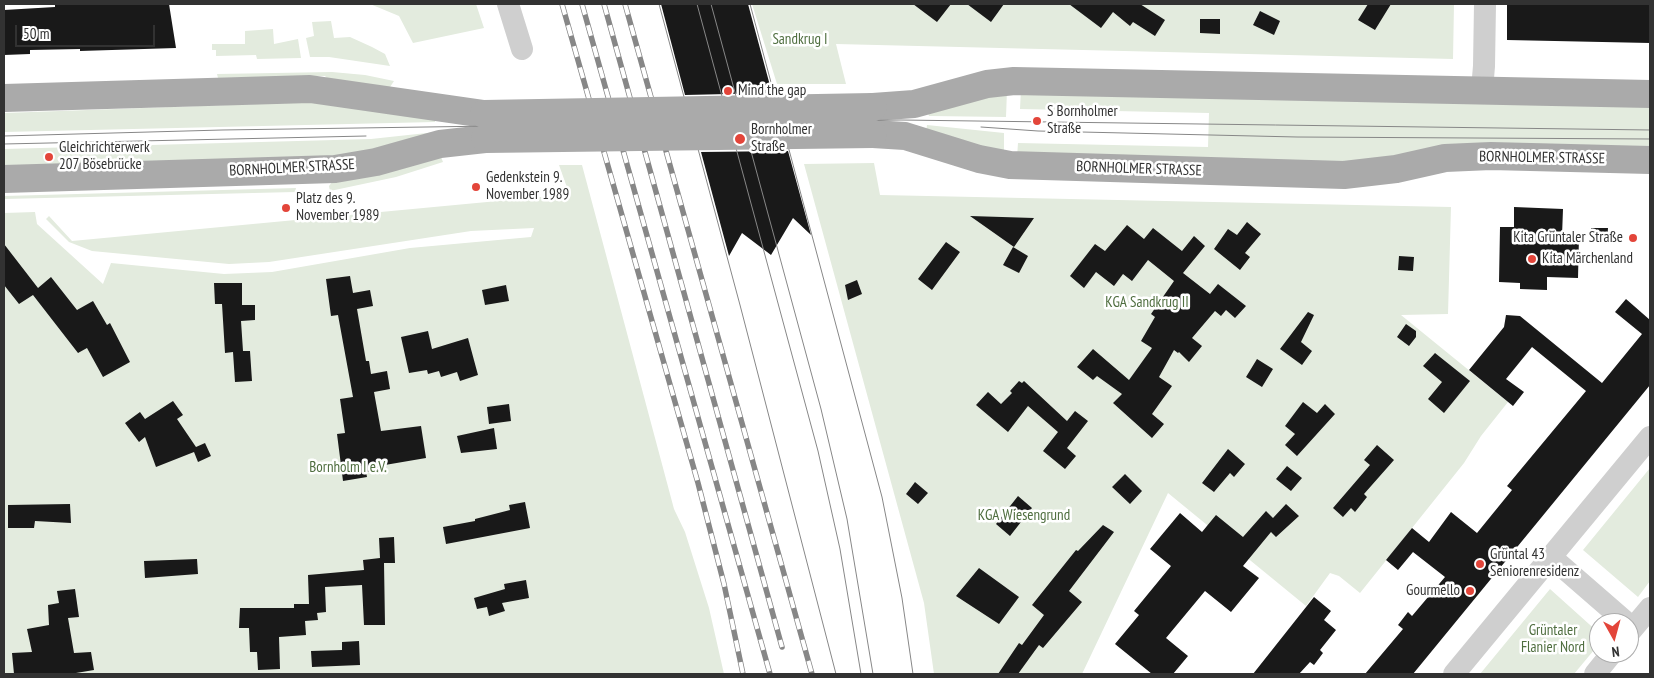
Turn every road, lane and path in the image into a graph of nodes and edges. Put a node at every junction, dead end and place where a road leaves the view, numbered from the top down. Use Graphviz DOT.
graph roads {
  1 [pos="508,4"];
  2 [pos="1485,4"];
  3 [pos="522,49"];
  4 [pos="1482,90"];
  5 [pos="1650,94"];
  6 [pos="4,98"];
  7 [pos="873,121"];
  8 [pos="484,126"];
  9 [pos="1650,160"];
  10 [pos="4,179"];
  11 [pos="1650,438"];
  12 [pos="1550,557"];
  13 [pos="1650,608"];
  14 [pos="1615,613"];
  15 [pos="1639,622"];
  16 [pos="1604,663"];
  17 [pos="1454,674"];
  18 [pos="1595,674"];
  1 -- 3 [label="street"];
  2 -- 4 [label="street"];
  4 -- 5 [label="main road, BORNHOLMER STRASSE"];
  4 -- 7 [label="main road, BORNHOLMER STRASSE"];
  6 -- 8 [label="main road, BORNHOLMER STRASSE"];
  7 -- 8 [label="main road, BORNHOLMER STRASSE, bridge"];
  7 -- 9 [label="main road, BORNHOLMER STRASSE"];
  8 -- 10 [label="main road, BORNHOLMER STRASSE"];
  11 -- 12 [label="street"];
  12 -- 14 [label="street"];
  12 -- 17 [label="street"];
  13 -- 15 [label="street"];
  16 -- 18 [label="street"];
}
